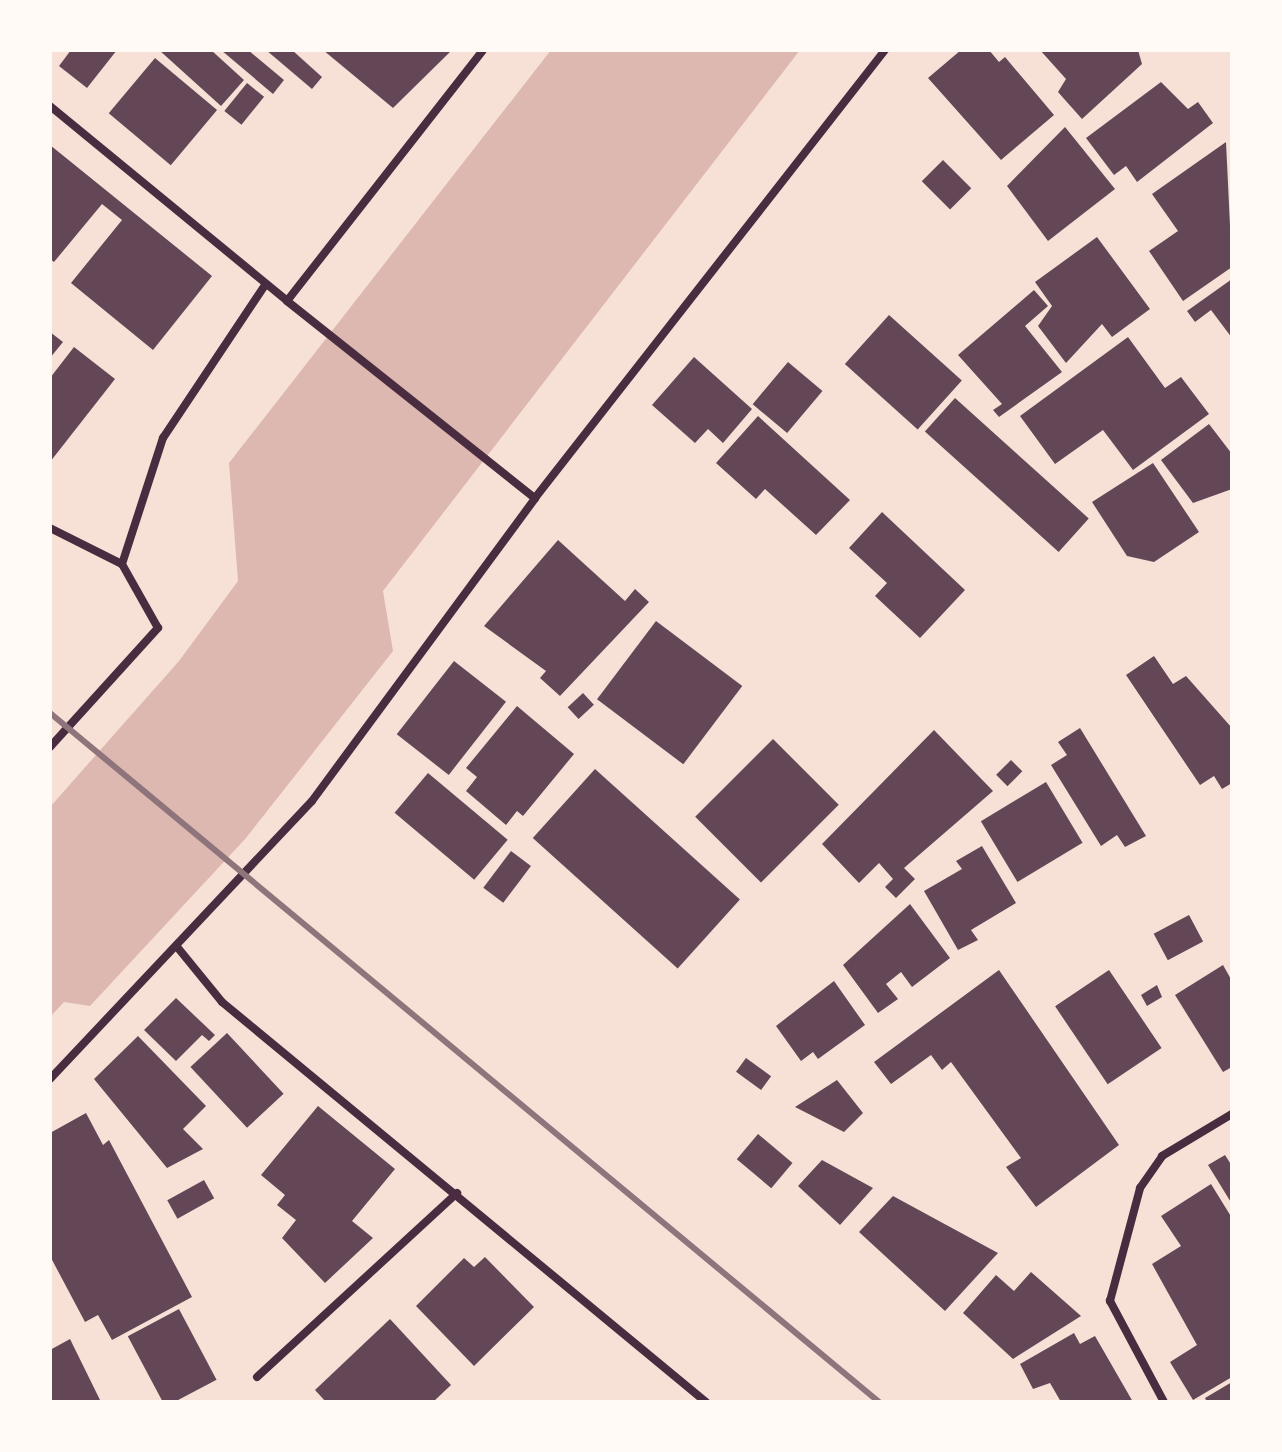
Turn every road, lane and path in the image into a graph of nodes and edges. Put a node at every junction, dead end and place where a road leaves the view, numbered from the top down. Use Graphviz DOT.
graph roads {
  1 [pos="483,50"];
  2 [pos="885,50"];
  3 [pos="50,106"];
  4 [pos="265,285"];
  5 [pos="287,301"];
  6 [pos="535,498"];
  7 [pos="50,528"];
  8 [pos="122,564"];
  9 [pos="50,747"];
  10 [pos="178,948"];
  11 [pos="50,1079"];
  12 [pos="1232,1114"];
  13 [pos="457,1193"];
  14 [pos="257,1377"];
  15 [pos="706,1402"];
  16 [pos="1164,1402"];
  1 -- 5 [label="street"];
  2 -- 6 [label="street"];
  3 -- 4 [label="street"];
  4 -- 5 [label="street"];
  4 -- 8 [label="street"];
  5 -- 6 [label="street"];
  6 -- 10 [label="street"];
  7 -- 8 [label="street"];
  8 -- 9 [label="street"];
  10 -- 11 [label="street"];
  10 -- 13 [label="street"];
  12 -- 16 [label="street"];
  13 -- 14 [label="street"];
  13 -- 15 [label="street"];
}
